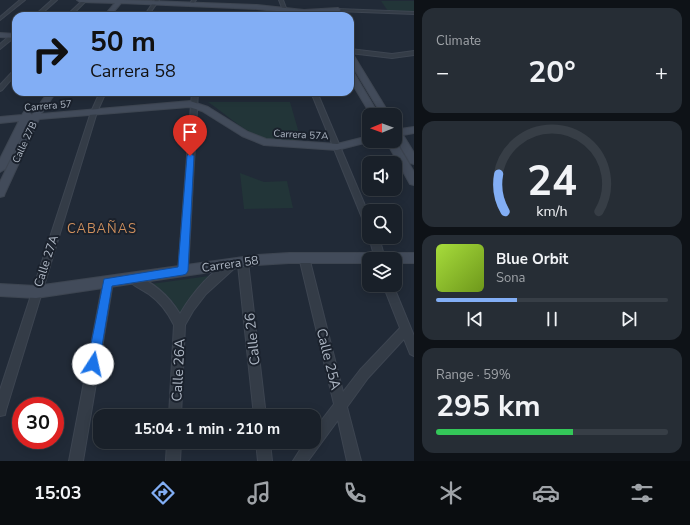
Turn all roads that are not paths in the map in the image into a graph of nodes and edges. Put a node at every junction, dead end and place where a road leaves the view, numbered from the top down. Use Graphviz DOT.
graph roads {
  1 [pos="23,0"];
  2 [pos="55,0"];
  3 [pos="80,0"];
  4 [pos="86,0"];
  5 [pos="281,0"];
  6 [pos="117,1"];
  7 [pos="156,1"];
  8 [pos="193,2"];
  9 [pos="285,9"];
  10 [pos="331,10"];
  11 [pos="338,11"];
  12 [pos="41,12"];
  13 [pos="72,12"];
  14 [pos="105,12"];
  15 [pos="110,12"];
  16 [pos="149,12"];
  17 [pos="286,12"];
  18 [pos="414,13"];
  19 [pos="0,19"];
  20 [pos="0,35"];
  21 [pos="12,35"];
  22 [pos="12,37"];
  23 [pos="0,47"];
  24 [pos="354,51"];
  25 [pos="414,53"];
  26 [pos="354,63"];
  27 [pos="12,75"];
  28 [pos="354,80"];
  29 [pos="0,89"];
  30 [pos="40,96"];
  31 [pos="50,96"];
  32 [pos="101,96"];
  33 [pos="195,96"];
  34 [pos="316,96"];
  35 [pos="194,105"];
  36 [pos="371,108"];
  37 [pos="382,108"];
  38 [pos="94,112"];
  39 [pos="36,118"];
  40 [pos="25,119"];
  41 [pos="0,120"];
  42 [pos="414,130"];
  43 [pos="402,131"];
  44 [pos="362,141"];
  45 [pos="402,142"];
  46 [pos="337,146"];
  47 [pos="395,148"];
  48 [pos="414,161"];
  49 [pos="0,169"];
  50 [pos="414,181"];
  51 [pos="0,193"];
  52 [pos="362,208"];
  53 [pos="304,257"];
  54 [pos="402,258"];
  55 [pos="414,258"];
  56 [pos="362,259"];
  57 [pos="239,263"];
  58 [pos="183,271"];
  59 [pos="132,278"];
  60 [pos="108,282"];
  61 [pos="0,290"];
  62 [pos="36,292"];
  63 [pos="391,292"];
  64 [pos="180,324"];
  65 [pos="406,329"];
  66 [pos="414,350"];
  67 [pos="340,404"];
  68 [pos="175,409"];
  69 [pos="259,409"];
  70 [pos="0,410"];
  71 [pos="321,432"];
  72 [pos="174,449"];
  73 [pos="264,449"];
  74 [pos="309,449"];
  75 [pos="76,461"];
  76 [pos="173,461"];
  77 [pos="265,461"];
  78 [pos="300,461"];
  79 [pos="354,461"];
  1 -- 19 [label="street"];
  2 -- 12 [label="street"];
  3 -- 4 [label="main road"];
  4 -- 6 [label="main road"];
  4 -- 13 [label="street"];
  5 -- 9 [label="street"];
  6 -- 7 [label="main road"];
  6 -- 14 [label="main road"];
  6 -- 15 [label="main road"];
  7 -- 8 [label="main road"];
  7 -- 16 [label="street"];
  8 -- 9 [label="main road"];
  9 -- 10 [label="main road"];
  9 -- 17 [label="street"];
  10 -- 11 [label="main road"];
  11 -- 18 [label="street"];
  20 -- 21 [label="main road"];
  22 -- 23 [label="street"];
  24 -- 25 [label="street"];
  26 -- 37 [label="main road"];
  27 -- 29 [label="street"];
  28 -- 36 [label="main road"];
  30 -- 40 [label="main road, Calle 27B"];
  31 -- 39 [label="main road, Calle 27B"];
  32 -- 38 [label="street, Calle 27A"];
  33 -- 35 [label="street"];
  34 -- 46 [label="street"];
  35 -- 38 [label="main road, Carrera 57"];
  35 -- 46 [label="main road, Carrera 57A"];
  35 -- 58 [label="street"];
  38 -- 39 [label="main road, Carrera 57"];
  38 -- 62 [label="street, Calle 27A"];
  39 -- 40 [label="main road, Carrera 57"];
  39 -- 51 [label="main road, Calle 27B"];
  40 -- 41 [label="main road, Carrera 57"];
  40 -- 49 [label="main road, Calle 27B"];
  42 -- 43 [label="main road"];
  44 -- 46 [label="main road, Carrera 57A"];
  45 -- 48 [label="main road"];
  46 -- 52 [label="street"];
  47 -- 50 [label="main road"];
  53 -- 56 [label="main road, Carrera 58"];
  53 -- 57 [label="main road, Carrera 58"];
  53 -- 67 [label="street, Calle 25A"];
  54 -- 55 [label="main road, Carrera 58"];
  57 -- 58 [label="main road, Carrera 58"];
  57 -- 64 [label="street, Calle 26A"];
  57 -- 69 [label="street, Calle 26"];
  58 -- 59 [label="main road, Carrera 58"];
  59 -- 60 [label="main road, Carrera 58"];
  59 -- 64 [label="street, Calle 26A"];
  60 -- 62 [label="main road, Carrera 58"];
  60 -- 75 [label="street"];
  61 -- 62 [label="main road, Carrera 58"];
  62 -- 70 [label="street, Calle 27A"];
  63 -- 65 [label="street"];
  64 -- 68 [label="street, Calle 26A"];
  65 -- 66 [label="street"];
  65 -- 67 [label="street"];
  67 -- 71 [label="street"];
  67 -- 79 [label="street, Calle 25A"];
  72 -- 76 [label="street"];
  73 -- 77 [label="street"];
  74 -- 78 [label="street"];
}
